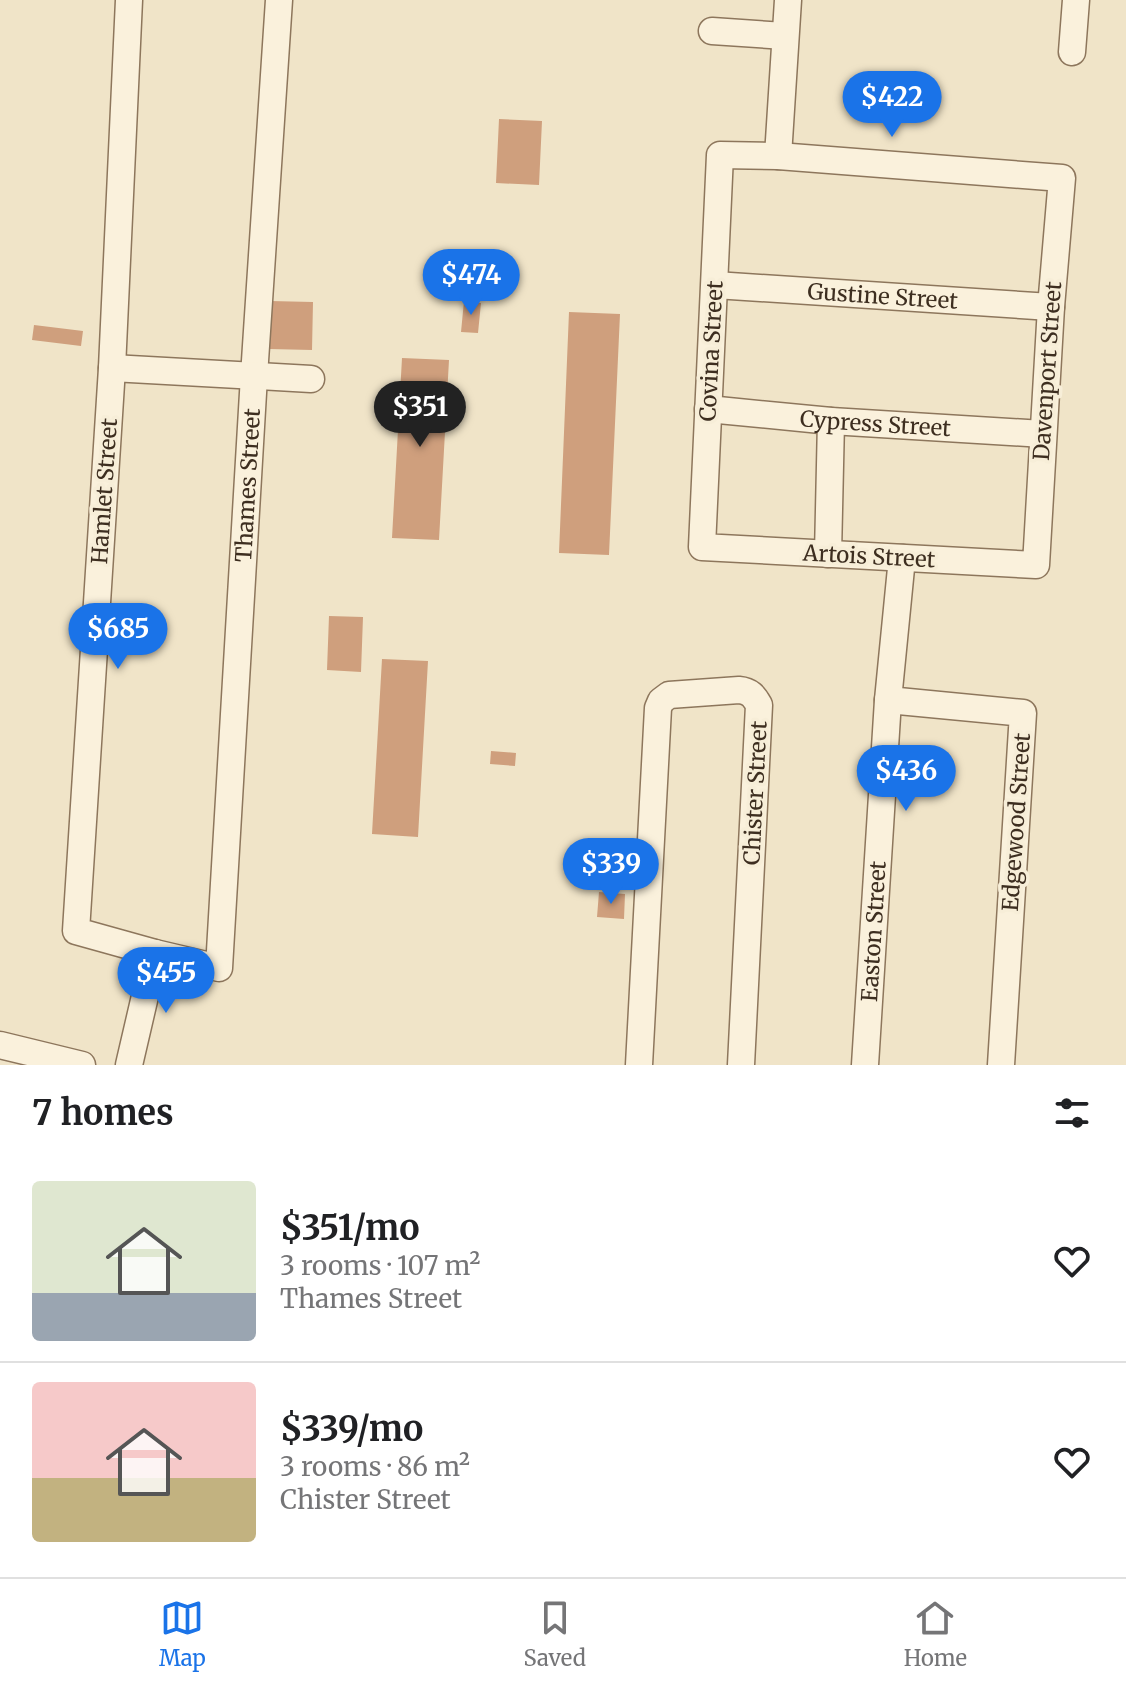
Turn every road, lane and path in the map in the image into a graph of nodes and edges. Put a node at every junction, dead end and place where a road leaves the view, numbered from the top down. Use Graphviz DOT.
graph roads {
  1 [pos="129,0"];
  2 [pos="279,0"];
  3 [pos="788,0"];
  4 [pos="1076,0"];
  5 [pos="712,31"];
  6 [pos="785,36"];
  7 [pos="1072,52"];
  8 [pos="778,156"];
  9 [pos="715,285"];
  10 [pos="1051,307"];
  11 [pos="112,368"];
  12 [pos="254,376"];
  13 [pos="311,379"];
  14 [pos="708,409"];
  15 [pos="831,421"];
  16 [pos="1043,434"];
  17 [pos="702,547"];
  18 [pos="828,554"];
  19 [pos="902,558"];
  20 [pos="1036,565"];
  21 [pos="888,700"];
  22 [pos="155,953"];
  23 [pos="219,968"];
  24 [pos="0,1045"];
  25 [pos="82,1065"];
  26 [pos="129,1065"];
  27 [pos="639,1065"];
  28 [pos="741,1065"];
  29 [pos="865,1065"];
  30 [pos="1001,1065"];
  1 -- 11 [label="street, Hamlet Street"];
  2 -- 12 [label="street, Thames Street"];
  3 -- 6 [label="street"];
  4 -- 7 [label="street"];
  5 -- 6 [label="street"];
  6 -- 8 [label="street"];
  8 -- 9 [label="street, Covina Street"];
  8 -- 10 [label="street, Davenport Street"];
  9 -- 10 [label="street, Gustine Street"];
  9 -- 14 [label="street, Covina Street"];
  10 -- 16 [label="street, Davenport Street"];
  11 -- 12 [label="street"];
  11 -- 22 [label="street, Hamlet Street"];
  12 -- 13 [label="street"];
  12 -- 23 [label="street, Thames Street"];
  14 -- 15 [label="street, Cypress Street"];
  14 -- 17 [label="street, Covina Street"];
  15 -- 16 [label="street, Cypress Street"];
  15 -- 18 [label="street"];
  16 -- 20 [label="street, Davenport Street"];
  17 -- 18 [label="street, Artois Street"];
  18 -- 19 [label="street, Artois Street"];
  19 -- 20 [label="street, Artois Street"];
  19 -- 21 [label="street, Easton Street"];
  21 -- 29 [label="street, Easton Street"];
  21 -- 30 [label="street, Edgewood Street"];
  22 -- 23 [label="street, Hamlet Street"];
  22 -- 26 [label="street"];
  24 -- 25 [label="street"];
  27 -- 28 [label="street, Chister Street"];
}
